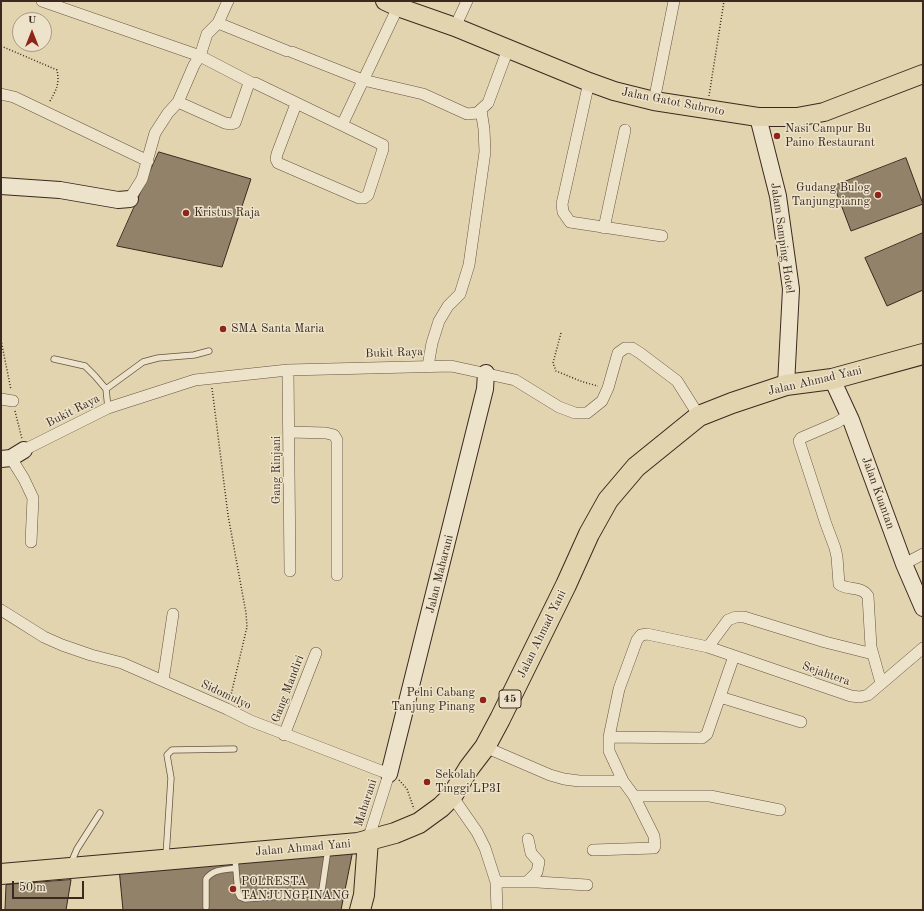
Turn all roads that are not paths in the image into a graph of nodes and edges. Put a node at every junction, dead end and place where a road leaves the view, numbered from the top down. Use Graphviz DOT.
graph roads {
  1 [pos="42,1"];
  2 [pos="228,1"];
  3 [pos="467,1"];
  4 [pos="674,1"];
  5 [pos="391,4"];
  6 [pos="218,23"];
  7 [pos="455,28"];
  8 [pos="508,49"];
  9 [pos="200,56"];
  10 [pos="923,74"];
  11 [pos="363,80"];
  12 [pos="589,82"];
  13 [pos="251,84"];
  14 [pos="1,94"];
  15 [pos="654,101"];
  16 [pos="178,102"];
  17 [pos="296,104"];
  18 [pos="481,110"];
  19 [pos="758,117"];
  20 [pos="342,125"];
  21 [pos="626,130"];
  22 [pos="148,161"];
  23 [pos="1,186"];
  24 [pos="131,197"];
  25 [pos="604,228"];
  26 [pos="662,236"];
  27 [pos="209,351"];
  28 [pos="923,354"];
  29 [pos="54,359"];
  30 [pos="428,366"];
  31 [pos="288,370"];
  32 [pos="486,372"];
  33 [pos="832,379"];
  34 [pos="786,385"];
  35 [pos="106,389"];
  36 [pos="1,399"];
  37 [pos="13,402"];
  38 [pos="108,408"];
  39 [pos="699,416"];
  40 [pos="849,416"];
  41 [pos="290,432"];
  42 [pos="12,456"];
  43 [pos="31,542"];
  44 [pos="923,554"];
  45 [pos="904,564"];
  46 [pos="290,571"];
  47 [pos="337,575"];
  48 [pos="923,608"];
  49 [pos="1,610"];
  50 [pos="173,614"];
  51 [pos="708,647"];
  52 [pos="923,648"];
  53 [pos="316,653"];
  54 [pos="873,654"];
  55 [pos="734,656"];
  56 [pos="163,681"];
  57 [pos="881,683"];
  58 [pos="720,697"];
  59 [pos="801,722"];
  60 [pos="284,735"];
  61 [pos="609,737"];
  62 [pos="485,747"];
  63 [pos="234,749"];
  64 [pos="389,774"];
  65 [pos="623,781"];
  66 [pos="452,796"];
  67 [pos="634,796"];
  68 [pos="780,810"];
  69 [pos="100,813"];
  70 [pos="528,839"];
  71 [pos="368,840"];
  72 [pos="328,846"];
  73 [pos="593,850"];
  74 [pos="166,860"];
  75 [pos="235,860"];
  76 [pos="70,868"];
  77 [pos="1,874"];
  78 [pos="496,882"];
  79 [pos="527,882"];
  80 [pos="586,885"];
  81 [pos="206,907"];
  82 [pos="360,910"];
  83 [pos="497,910"];
  1 -- 9 [label="street"];
  2 -- 6 [label="street"];
  3 -- 7 [label="street"];
  4 -- 15 [label="street"];
  5 -- 7 [label="main road, Jalan Gatot Subroto"];
  5 -- 11 [label="street"];
  6 -- 9 [label="street"];
  6 -- 11 [label="street"];
  7 -- 8 [label="main road, Jalan Gatot Subroto"];
  8 -- 12 [label="main road, Jalan Gatot Subroto"];
  8 -- 18 [label="street"];
  9 -- 13 [label="street"];
  9 -- 16 [label="street"];
  10 -- 19 [label="main road, Jalan Gatot Subroto"];
  11 -- 18 [label="street"];
  11 -- 20 [label="street"];
  12 -- 15 [label="main road, Jalan Gatot Subroto"];
  12 -- 25 [label="street"];
  13 -- 16 [label="street"];
  13 -- 17 [label="street"];
  14 -- 22 [label="street"];
  15 -- 19 [label="main road, Jalan Gatot Subroto"];
  16 -- 22 [label="street"];
  17 -- 20 [label="street"];
  17 -- 20 [label="street"];
  18 -- 30 [label="street"];
  19 -- 34 [label="street, Jalam Samping Hotel"];
  21 -- 25 [label="street"];
  22 -- 24 [label="street"];
  23 -- 24 [label="street"];
  25 -- 26 [label="street"];
  27 -- 35 [label="lane"];
  28 -- 33 [label="highway, Jalan Ahmad Yani / 45"];
  29 -- 35 [label="lane"];
  30 -- 31 [label="street, Bukit Raya"];
  30 -- 32 [label="street, Bukit Raya"];
  31 -- 38 [label="street, Bukit Raya"];
  31 -- 41 [label="street, Gang Rinjani"];
  32 -- 39 [label="street, Bukit Raya"];
  32 -- 64 [label="street, Jalan Maharani"];
  33 -- 34 [label="highway, Jalan Ahmad Yani / 45"];
  33 -- 40 [label="street, Jalan Kuantan"];
  34 -- 39 [label="highway, Jalan Ahmad Yani / 45"];
  35 -- 38 [label="lane"];
  36 -- 37 [label="street"];
  38 -- 42 [label="street, Bukit Raya"];
  39 -- 62 [label="highway, Jalan Ahmad Yani / 45"];
  40 -- 45 [label="street, Jalan Kuantan"];
  40 -- 54 [label="street"];
  41 -- 46 [label="street, Gang Rinjani"];
  41 -- 47 [label="street"];
  42 -- 43 [label="street"];
  44 -- 45 [label="street"];
  45 -- 48 [label="street, Jalan Kuantan"];
  49 -- 56 [label="street, Sidomulyo"];
  50 -- 56 [label="street"];
  51 -- 54 [label="street"];
  51 -- 55 [label="street, Sejahtera"];
  51 -- 61 [label="street, Sejahtera"];
  52 -- 57 [label="street, Sejahtera"];
  53 -- 60 [label="street, Gang Mandiri"];
  54 -- 57 [label="street"];
  55 -- 57 [label="street, Sejahtera"];
  55 -- 58 [label="street"];
  56 -- 60 [label="street, Sidomulyo"];
  58 -- 59 [label="street"];
  58 -- 61 [label="street"];
  60 -- 64 [label="street, Sidomulyo"];
  61 -- 65 [label="street"];
  62 -- 65 [label="street"];
  62 -- 66 [label="highway, Jalan Ahmad Yani / 45"];
  63 -- 74 [label="lane"];
  64 -- 71 [label="street, Maharani"];
  65 -- 67 [label="street"];
  66 -- 71 [label="highway, Jalan Ahmad Yani / 45"];
  66 -- 78 [label="street"];
  67 -- 68 [label="street"];
  67 -- 73 [label="street"];
  69 -- 76 [label="lane"];
  70 -- 79 [label="street"];
  71 -- 72 [label="highway, Jalan Ahmad Yani / 45"];
  71 -- 82 [label="highway"];
  72 -- 75 [label="highway, Jalan Ahmad Yani / 45"];
  72 -- 75 [label="lane"];
  74 -- 75 [label="highway, Jalan Ahmad Yani / 45"];
  74 -- 76 [label="highway, Jalan Ahmad Yani / 45"];
  75 -- 81 [label="lane"];
  76 -- 77 [label="highway, Jalan Ahmad Yani / 45"];
  78 -- 79 [label="street"];
  78 -- 83 [label="street"];
  79 -- 80 [label="street"];
}
